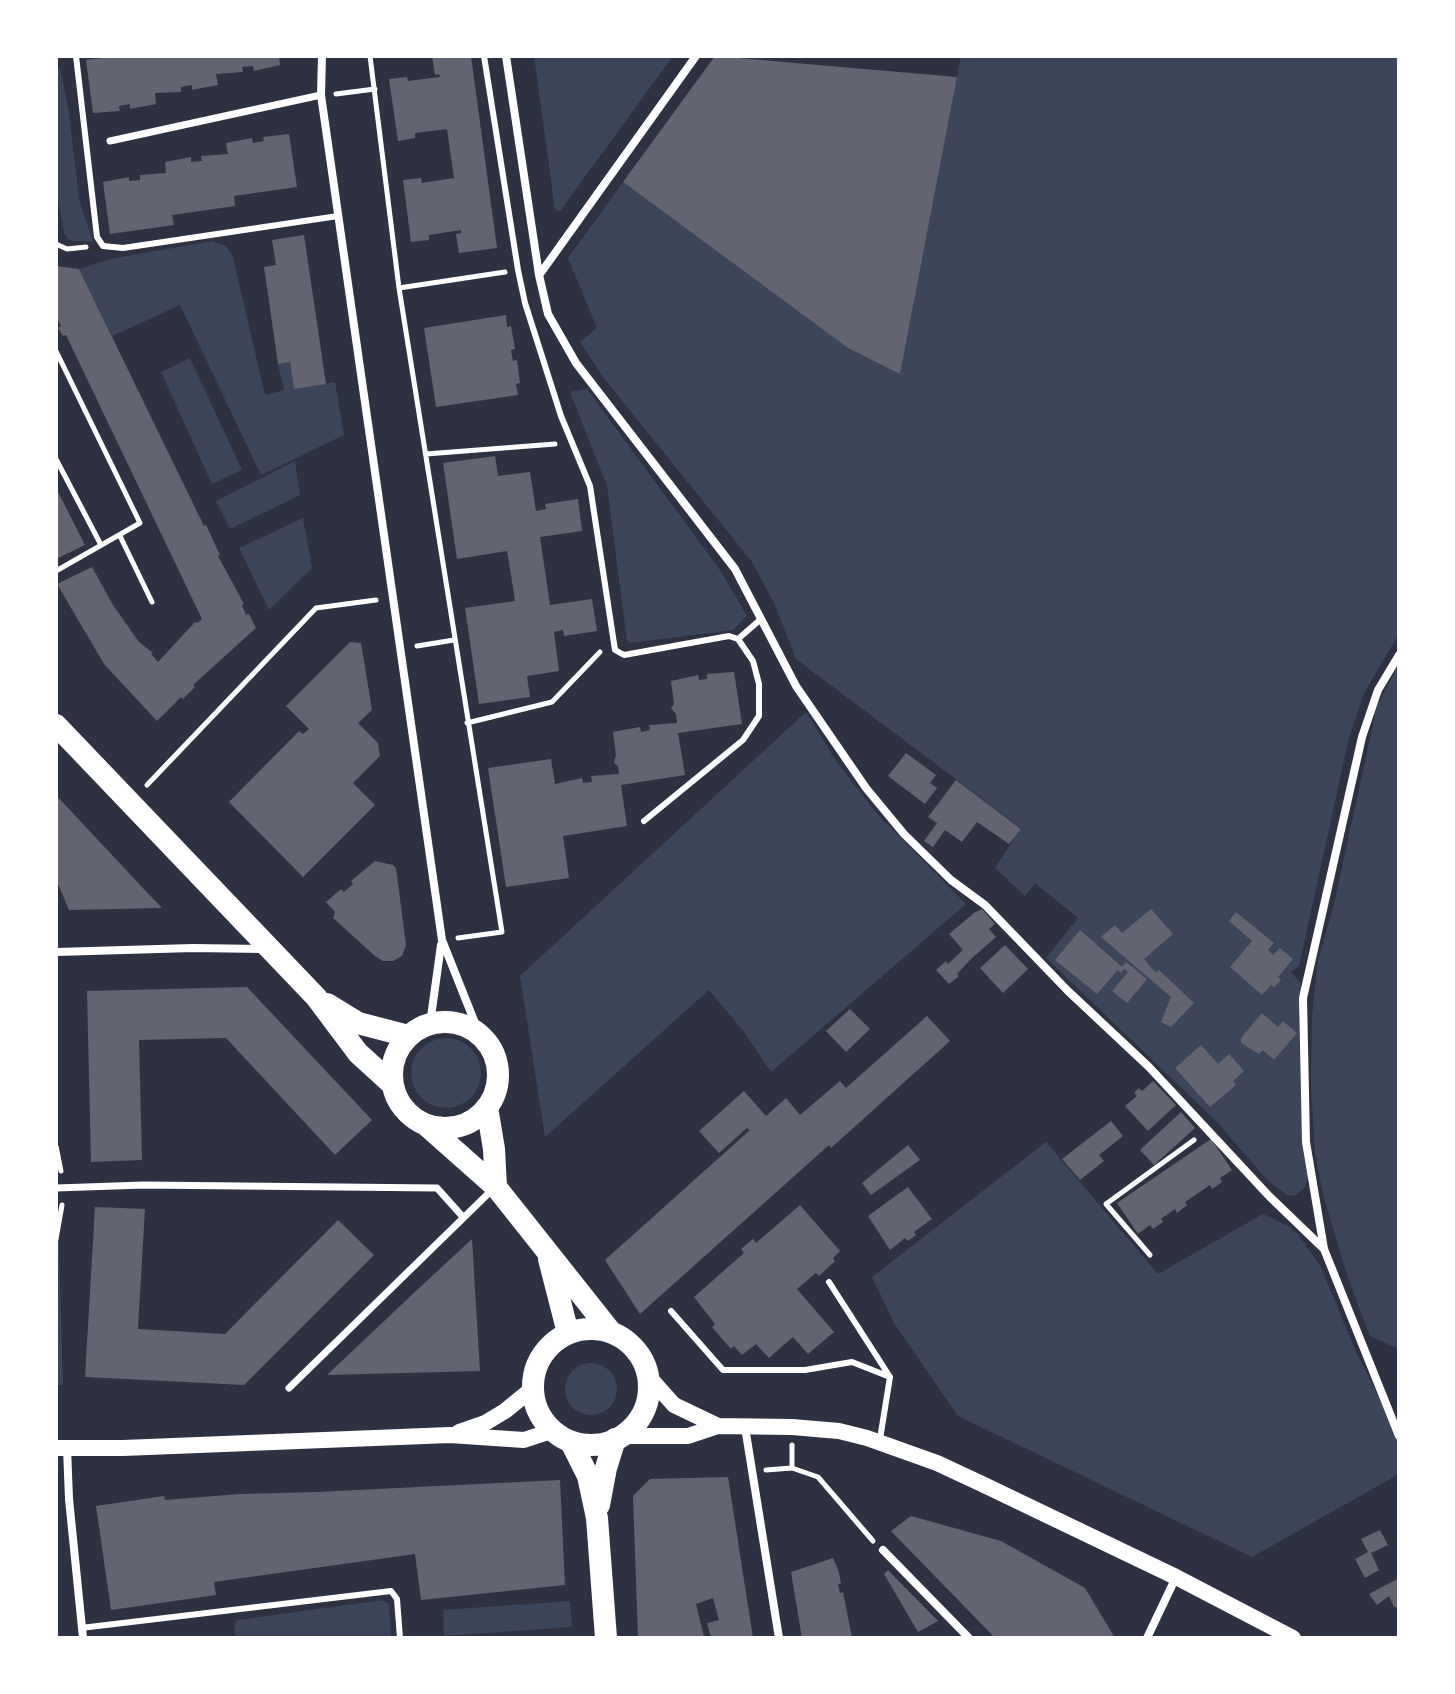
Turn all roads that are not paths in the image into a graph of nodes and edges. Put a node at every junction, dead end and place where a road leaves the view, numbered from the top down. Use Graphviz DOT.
graph roads {
  1 [pos="76,56"];
  2 [pos="322,56"];
  3 [pos="484,56"];
  4 [pos="506,56"];
  5 [pos="696,56"];
  6 [pos="321,95"];
  7 [pos="110,141"];
  8 [pos="338,216"];
  9 [pos="539,275"];
  10 [pos="761,619"];
  11 [pos="738,639"];
  12 [pos="1399,655"];
  13 [pos="56,725"];
  14 [pos="644,821"];
  15 [pos="442,940"];
  16 [pos="269,949"];
  17 [pos="56,952"];
  18 [pos="316,997"];
  19 [pos="430,1024"];
  20 [pos="479,1033"];
  21 [pos="408,1036"];
  22 [pos="392,1084"];
  23 [pos="487,1107"];
  24 [pos="426,1125"];
  25 [pos="496,1187"];
  26 [pos="56,1188"];
  27 [pos="463,1217"];
  28 [pos="546,1247"];
  29 [pos="1324,1249"];
  30 [pos="829,1282"];
  31 [pos="671,1311"];
  32 [pos="611,1332"];
  33 [pos="568,1333"];
  34 [pos="649,1377"];
  35 [pos="890,1377"];
  36 [pos="289,1388"];
  37 [pos="532,1389"];
  38 [pos="718,1426"];
  39 [pos="744,1426"];
  40 [pos="450,1435"];
  41 [pos="561,1436"];
  42 [pos="1399,1436"];
  43 [pos="619,1438"];
  44 [pos="880,1443"];
  45 [pos="61,1448"];
  46 [pos="597,1518"];
  47 [pos="883,1550"];
  48 [pos="1176,1577"];
  49 [pos="81,1628"];
  50 [pos="83,1638"];
  51 [pos="400,1638"];
  52 [pos="606,1638"];
  53 [pos="779,1638"];
  54 [pos="969,1638"];
  55 [pos="1147,1638"];
  56 [pos="1293,1638"];
  1 -- 8 [label="lane"];
  2 -- 6 [label="street"];
  3 -- 11 [label="lane"];
  4 -- 9 [label="street"];
  5 -- 9 [label="street"];
  6 -- 7 [label="street"];
  6 -- 8 [label="street"];
  8 -- 15 [label="street"];
  9 -- 10 [label="street"];
  10 -- 11 [label="lane"];
  10 -- 29 [label="street"];
  11 -- 14 [label="lane"];
  12 -- 29 [label="street"];
  13 -- 16 [label="highway"];
  15 -- 19 [label="street"];
  15 -- 20 [label="street"];
  16 -- 17 [label="street"];
  16 -- 18 [label="highway"];
  18 -- 21 [label="highway"];
  18 -- 22 [label="highway"];
  19 -- 20 [label="highway"];
  19 -- 21 [label="highway"];
  20 -- 23 [label="highway"];
  21 -- 22 [label="highway"];
  22 -- 24 [label="highway"];
  23 -- 24 [label="highway"];
  23 -- 25 [label="highway"];
  24 -- 25 [label="highway"];
  25 -- 27 [label="street"];
  25 -- 28 [label="highway"];
  26 -- 27 [label="street"];
  27 -- 36 [label="street"];
  28 -- 32 [label="highway"];
  28 -- 33 [label="highway"];
  29 -- 42 [label="street"];
  30 -- 35 [label="lane"];
  31 -- 35 [label="lane"];
  32 -- 33 [label="highway"];
  32 -- 34 [label="highway"];
  33 -- 37 [label="highway"];
  34 -- 38 [label="main road"];
  34 -- 43 [label="highway"];
  35 -- 44 [label="lane"];
  37 -- 40 [label="main road"];
  37 -- 41 [label="highway"];
  38 -- 39 [label="main road"];
  38 -- 43 [label="main road"];
  39 -- 44 [label="main road"];
  39 -- 53 [label="street"];
  40 -- 41 [label="main road"];
  40 -- 45 [label="main road"];
  41 -- 43 [label="highway"];
  41 -- 46 [label="highway"];
  43 -- 46 [label="highway"];
  44 -- 48 [label="main road"];
  45 -- 49 [label="street"];
  46 -- 52 [label="highway"];
  47 -- 54 [label="street"];
  48 -- 55 [label="street"];
  48 -- 56 [label="main road"];
  49 -- 50 [label="street"];
  49 -- 51 [label="lane"];
}
